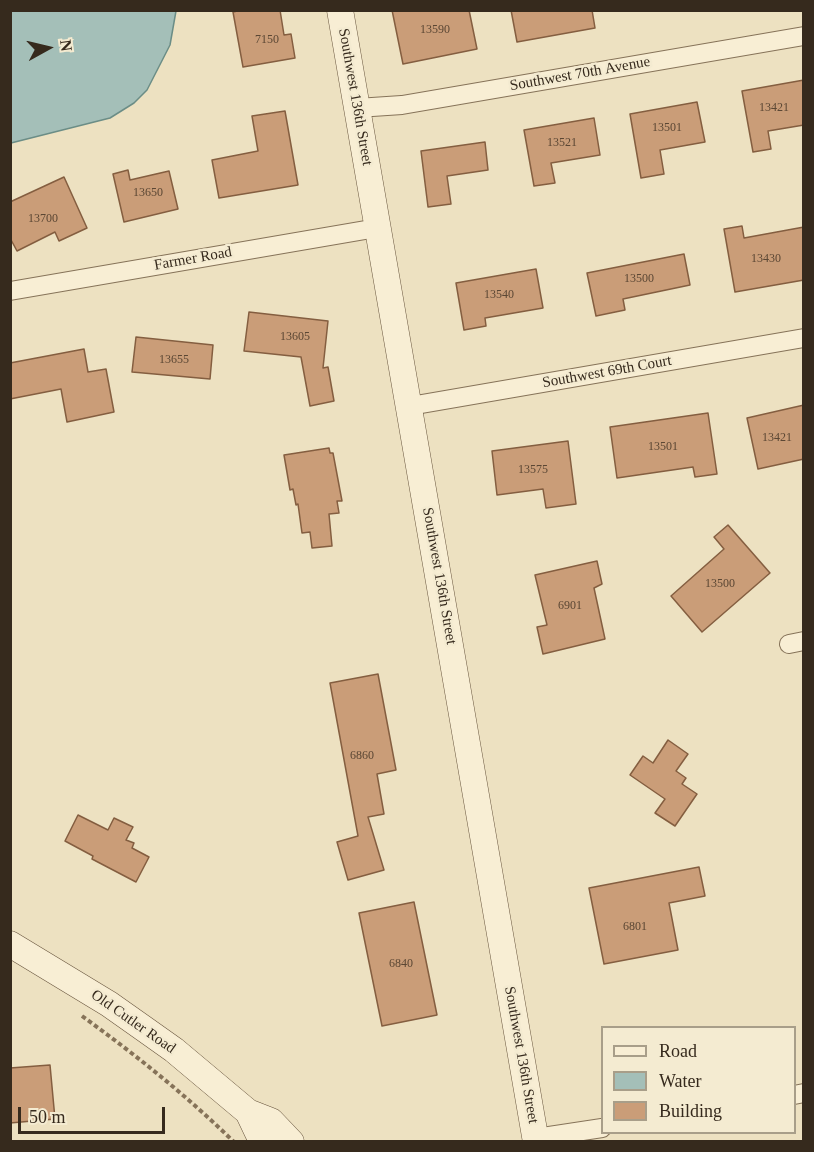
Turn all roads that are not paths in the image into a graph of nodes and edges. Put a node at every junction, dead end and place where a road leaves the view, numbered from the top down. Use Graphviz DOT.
graph roads {
  1 [pos="340,10"];
  2 [pos="804,36"];
  3 [pos="357,108"];
  4 [pos="377,228"];
  5 [pos="10,291"];
  6 [pos="804,338"];
  7 [pos="410,406"];
  8 [pos="10,944"];
  9 [pos="248,1112"];
  10 [pos="601,1128"];
  11 [pos="536,1140"];
  12 [pos="266,1142"];
  13 [pos="291,1142"];
  1 -- 3 [label="street, Southwest 136th Street"];
  2 -- 3 [label="street, Southwest 70th Avenue"];
  3 -- 4 [label="street, Southwest 136th Street"];
  4 -- 5 [label="street, Farmer Road"];
  4 -- 7 [label="street, Southwest 136th Street"];
  6 -- 7 [label="street, Southwest 69th Court"];
  7 -- 11 [label="street, Southwest 136th Street"];
  8 -- 9 [label="street, Old Cutler Road"];
  9 -- 12 [label="street"];
  9 -- 13 [label="street"];
  10 -- 11 [label="street"];
}
